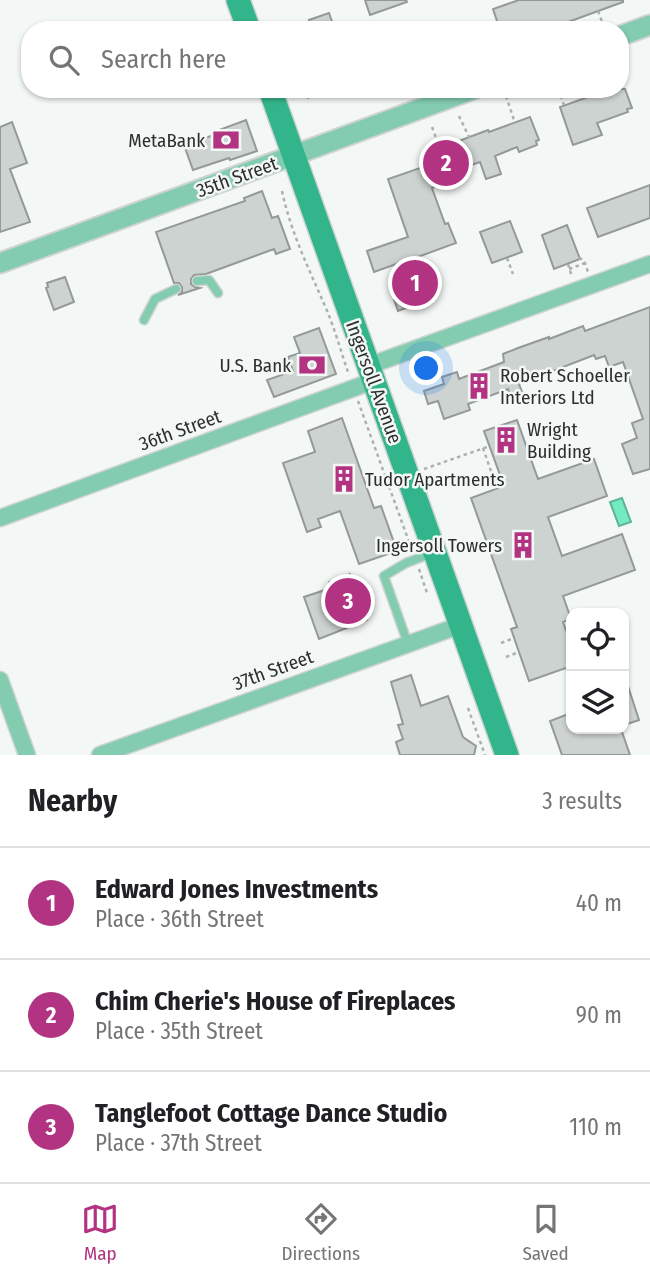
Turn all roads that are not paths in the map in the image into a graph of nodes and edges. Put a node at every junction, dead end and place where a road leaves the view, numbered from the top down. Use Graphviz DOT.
graph roads {
  1 [pos="239,0"];
  2 [pos="246,21"];
  3 [pos="650,25"];
  4 [pos="629,28"];
  5 [pos="273,98"];
  6 [pos="450,98"];
  7 [pos="294,156"];
  8 [pos="0,262"];
  9 [pos="650,264"];
  10 [pos="197,281"];
  11 [pos="176,289"];
  12 [pos="218,293"];
  13 [pos="144,320"];
  14 [pos="364,375"];
  15 [pos="0,518"];
  16 [pos="425,556"];
  17 [pos="461,625"];
  18 [pos="408,644"];
  19 [pos="0,680"];
  20 [pos="27,755"];
  21 [pos="100,755"];
  22 [pos="506,755"];
  1 -- 2 [label="main road"];
  3 -- 4 [label="street"];
  5 -- 7 [label="main road, Ingersoll Avenue"];
  6 -- 7 [label="street, 35th Street"];
  7 -- 8 [label="street, 35th Street"];
  7 -- 14 [label="main road, Ingersoll Avenue"];
  9 -- 14 [label="street, 36th Street"];
  10 -- 12 [label="lane"];
  11 -- 13 [label="lane"];
  14 -- 15 [label="street, 36th Street"];
  14 -- 16 [label="main road, Ingersoll Avenue"];
  16 -- 17 [label="main road, Ingersoll Avenue"];
  16 -- 18 [label="lane"];
  17 -- 18 [label="street, 37th Street"];
  17 -- 22 [label="main road, Ingersoll Avenue"];
  18 -- 21 [label="street, 37th Street"];
  19 -- 20 [label="street"];
}
